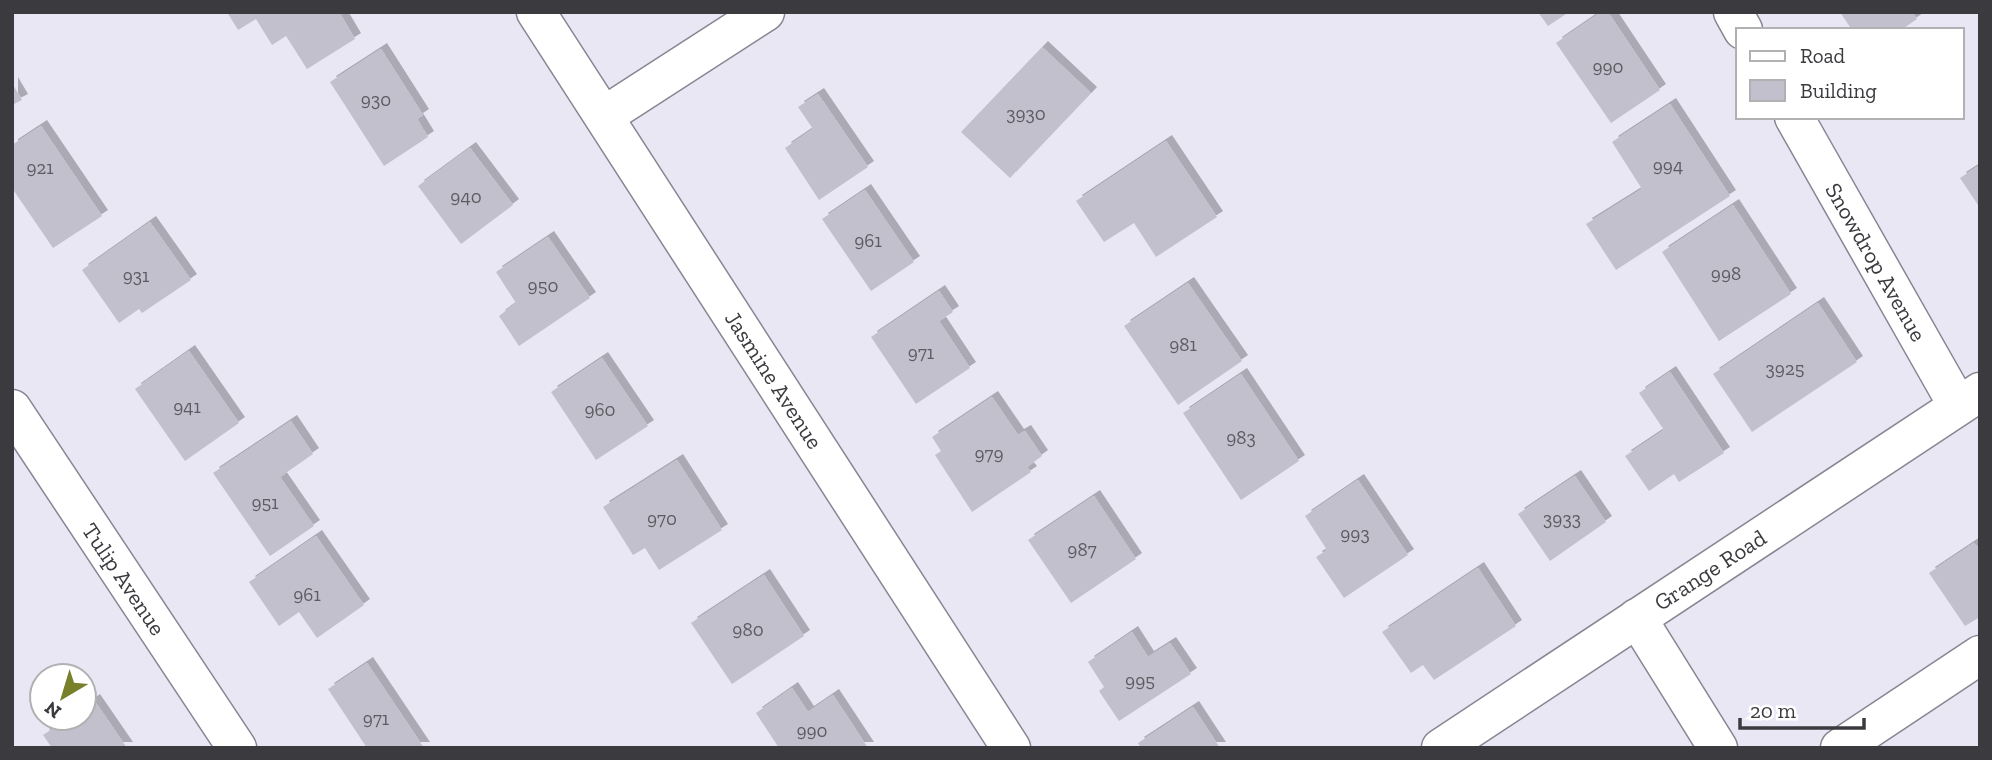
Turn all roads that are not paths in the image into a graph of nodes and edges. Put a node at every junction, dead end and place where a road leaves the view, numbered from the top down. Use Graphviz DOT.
graph roads {
  1 [pos="536,12"];
  2 [pos="765,12"];
  3 [pos="1733,12"];
  4 [pos="1742,28"];
  5 [pos="604,116"];
  6 [pos="1795,119"];
  7 [pos="1969,399"];
  8 [pos="12,409"];
  9 [pos="1637,618"];
  10 [pos="1980,655"];
  11 [pos="237,748"];
  12 [pos="1011,748"];
  13 [pos="1441,748"];
  14 [pos="1718,748"];
  15 [pos="1840,748"];
  1 -- 5 [label="street, Jasmine Avenue"];
  2 -- 5 [label="street"];
  3 -- 4 [label="street"];
  5 -- 12 [label="street, Jasmine Avenue"];
  6 -- 7 [label="street, Snowdrop Avenue"];
  7 -- 9 [label="street, Grange Road"];
  8 -- 11 [label="street, Tulip Avenue"];
  9 -- 13 [label="street, Grange Road"];
  9 -- 14 [label="street"];
  10 -- 15 [label="street"];
}
